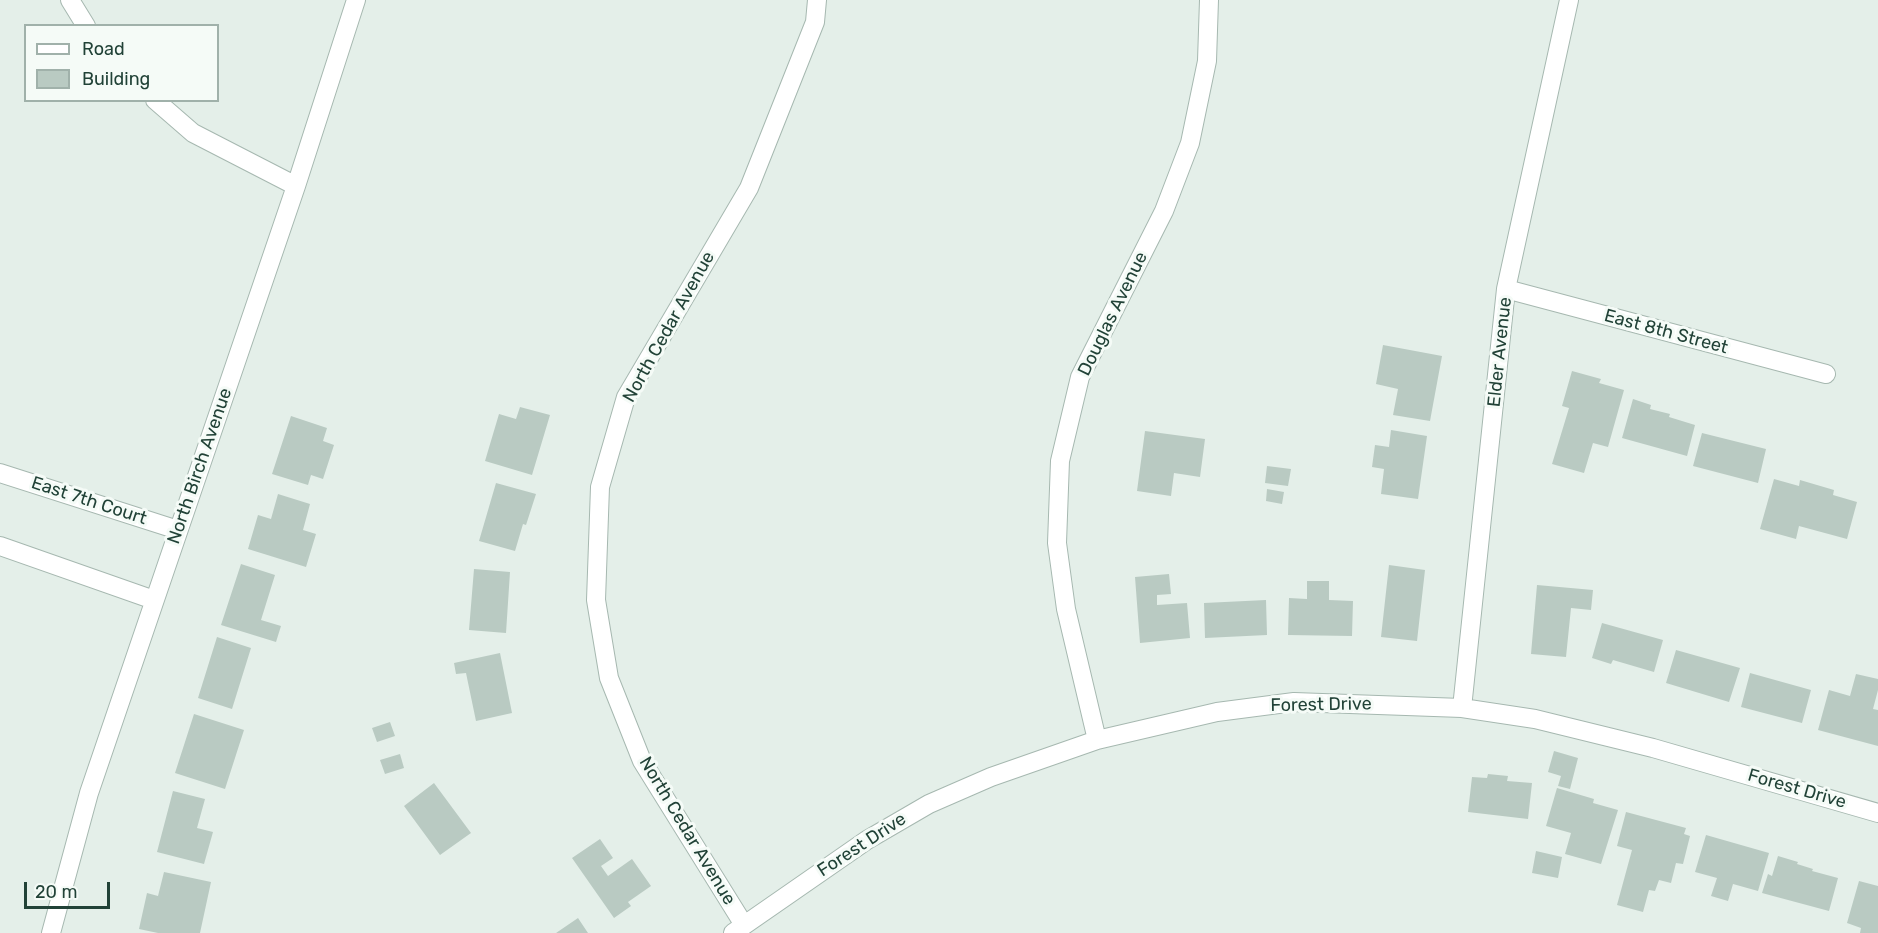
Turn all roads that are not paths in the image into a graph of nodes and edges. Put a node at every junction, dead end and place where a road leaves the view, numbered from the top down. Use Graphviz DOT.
graph roads {
  1 [pos="70,0"];
  2 [pos="356,0"];
  3 [pos="817,0"];
  4 [pos="1209,0"];
  5 [pos="1569,0"];
  6 [pos="85,24"];
  7 [pos="157,102"];
  8 [pos="296,186"];
  9 [pos="1506,289"];
  10 [pos="1826,374"];
  11 [pos="0,473"];
  12 [pos="178,530"];
  13 [pos="0,546"];
  14 [pos="154,600"];
  15 [pos="1462,708"];
  16 [pos="1097,740"];
  17 [pos="1878,813"];
  18 [pos="738,929"];
  19 [pos="51,933"];
  1 -- 6 [label="street"];
  2 -- 8 [label="street, North Birch Avenue"];
  3 -- 18 [label="street, North Cedar Avenue"];
  4 -- 16 [label="street, Douglas Avenue"];
  5 -- 9 [label="street, Elder Avenue"];
  7 -- 8 [label="street"];
  8 -- 12 [label="street, North Birch Avenue"];
  9 -- 10 [label="street, East 8th Street"];
  9 -- 15 [label="street, Elder Avenue"];
  11 -- 12 [label="street, East 7th Court"];
  12 -- 14 [label="street, North Birch Avenue"];
  13 -- 14 [label="street"];
  14 -- 19 [label="street, North Birch Avenue"];
  15 -- 16 [label="street, Forest Drive"];
  15 -- 17 [label="street, Forest Drive"];
  16 -- 18 [label="street, Forest Drive"];
}
